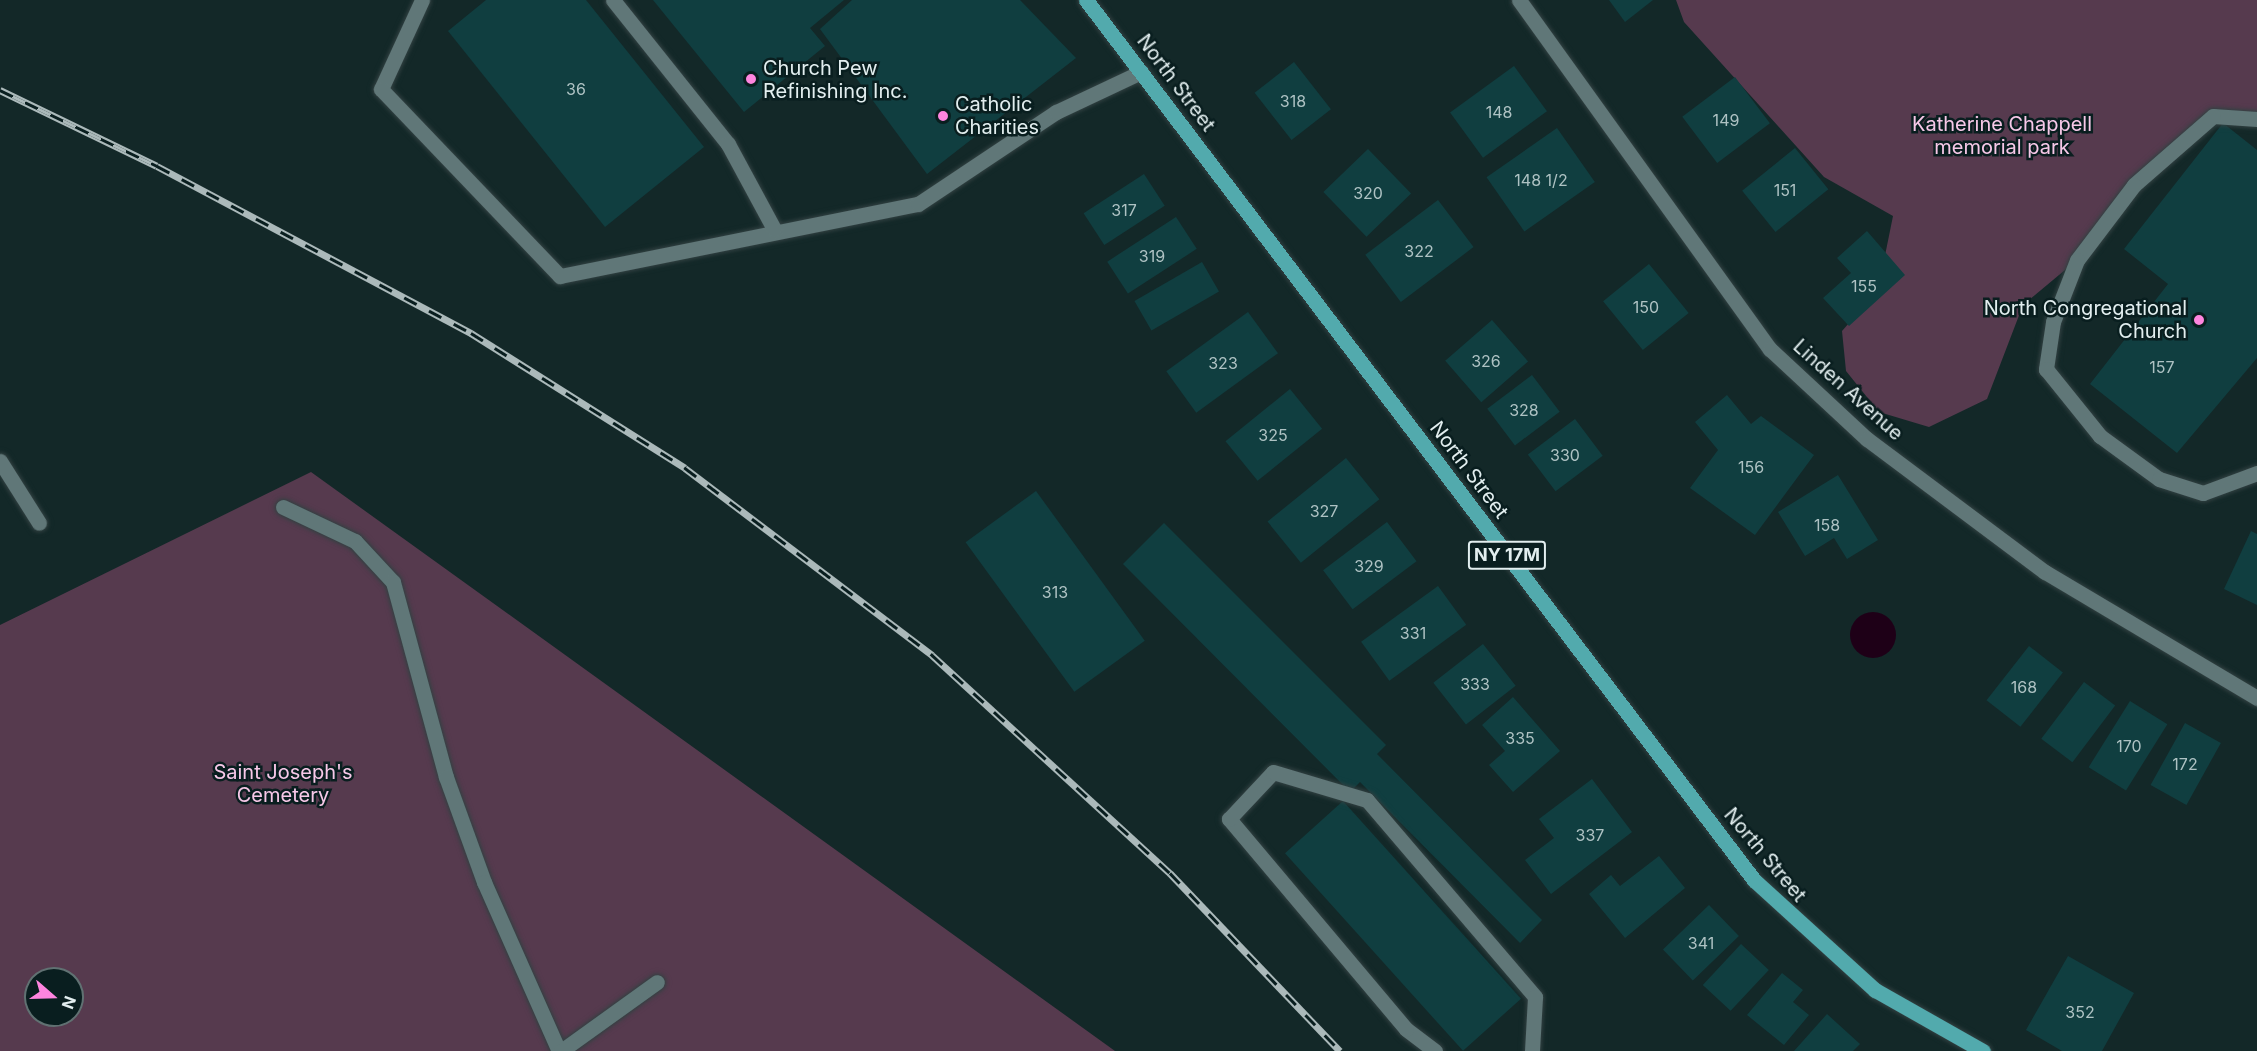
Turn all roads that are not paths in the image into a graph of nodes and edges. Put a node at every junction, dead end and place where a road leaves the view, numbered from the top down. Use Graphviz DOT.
graph roads {
  1 [pos="422,0"];
  2 [pos="613,0"];
  3 [pos="1086,0"];
  4 [pos="1519,0"];
  5 [pos="1141,72"];
  6 [pos="2257,119"];
  7 [pos="774,229"];
  8 [pos="0,461"];
  9 [pos="2257,473"];
  10 [pos="283,507"];
  11 [pos="39,523"];
  12 [pos="2257,698"];
  13 [pos="657,982"];
  14 [pos="560,1051"];
  15 [pos="1435,1051"];
  16 [pos="1532,1051"];
  17 [pos="1983,1051"];
  1 -- 7 [label="street"];
  2 -- 7 [label="street"];
  3 -- 5 [label="main road, North Street / NY 17M"];
  4 -- 12 [label="street, Linden Avenue"];
  5 -- 7 [label="street"];
  5 -- 17 [label="main road, North Street / NY 17M"];
  6 -- 9 [label="street"];
  8 -- 11 [label="street"];
  10 -- 14 [label="street"];
  13 -- 14 [label="street"];
  15 -- 16 [label="street"];
}
